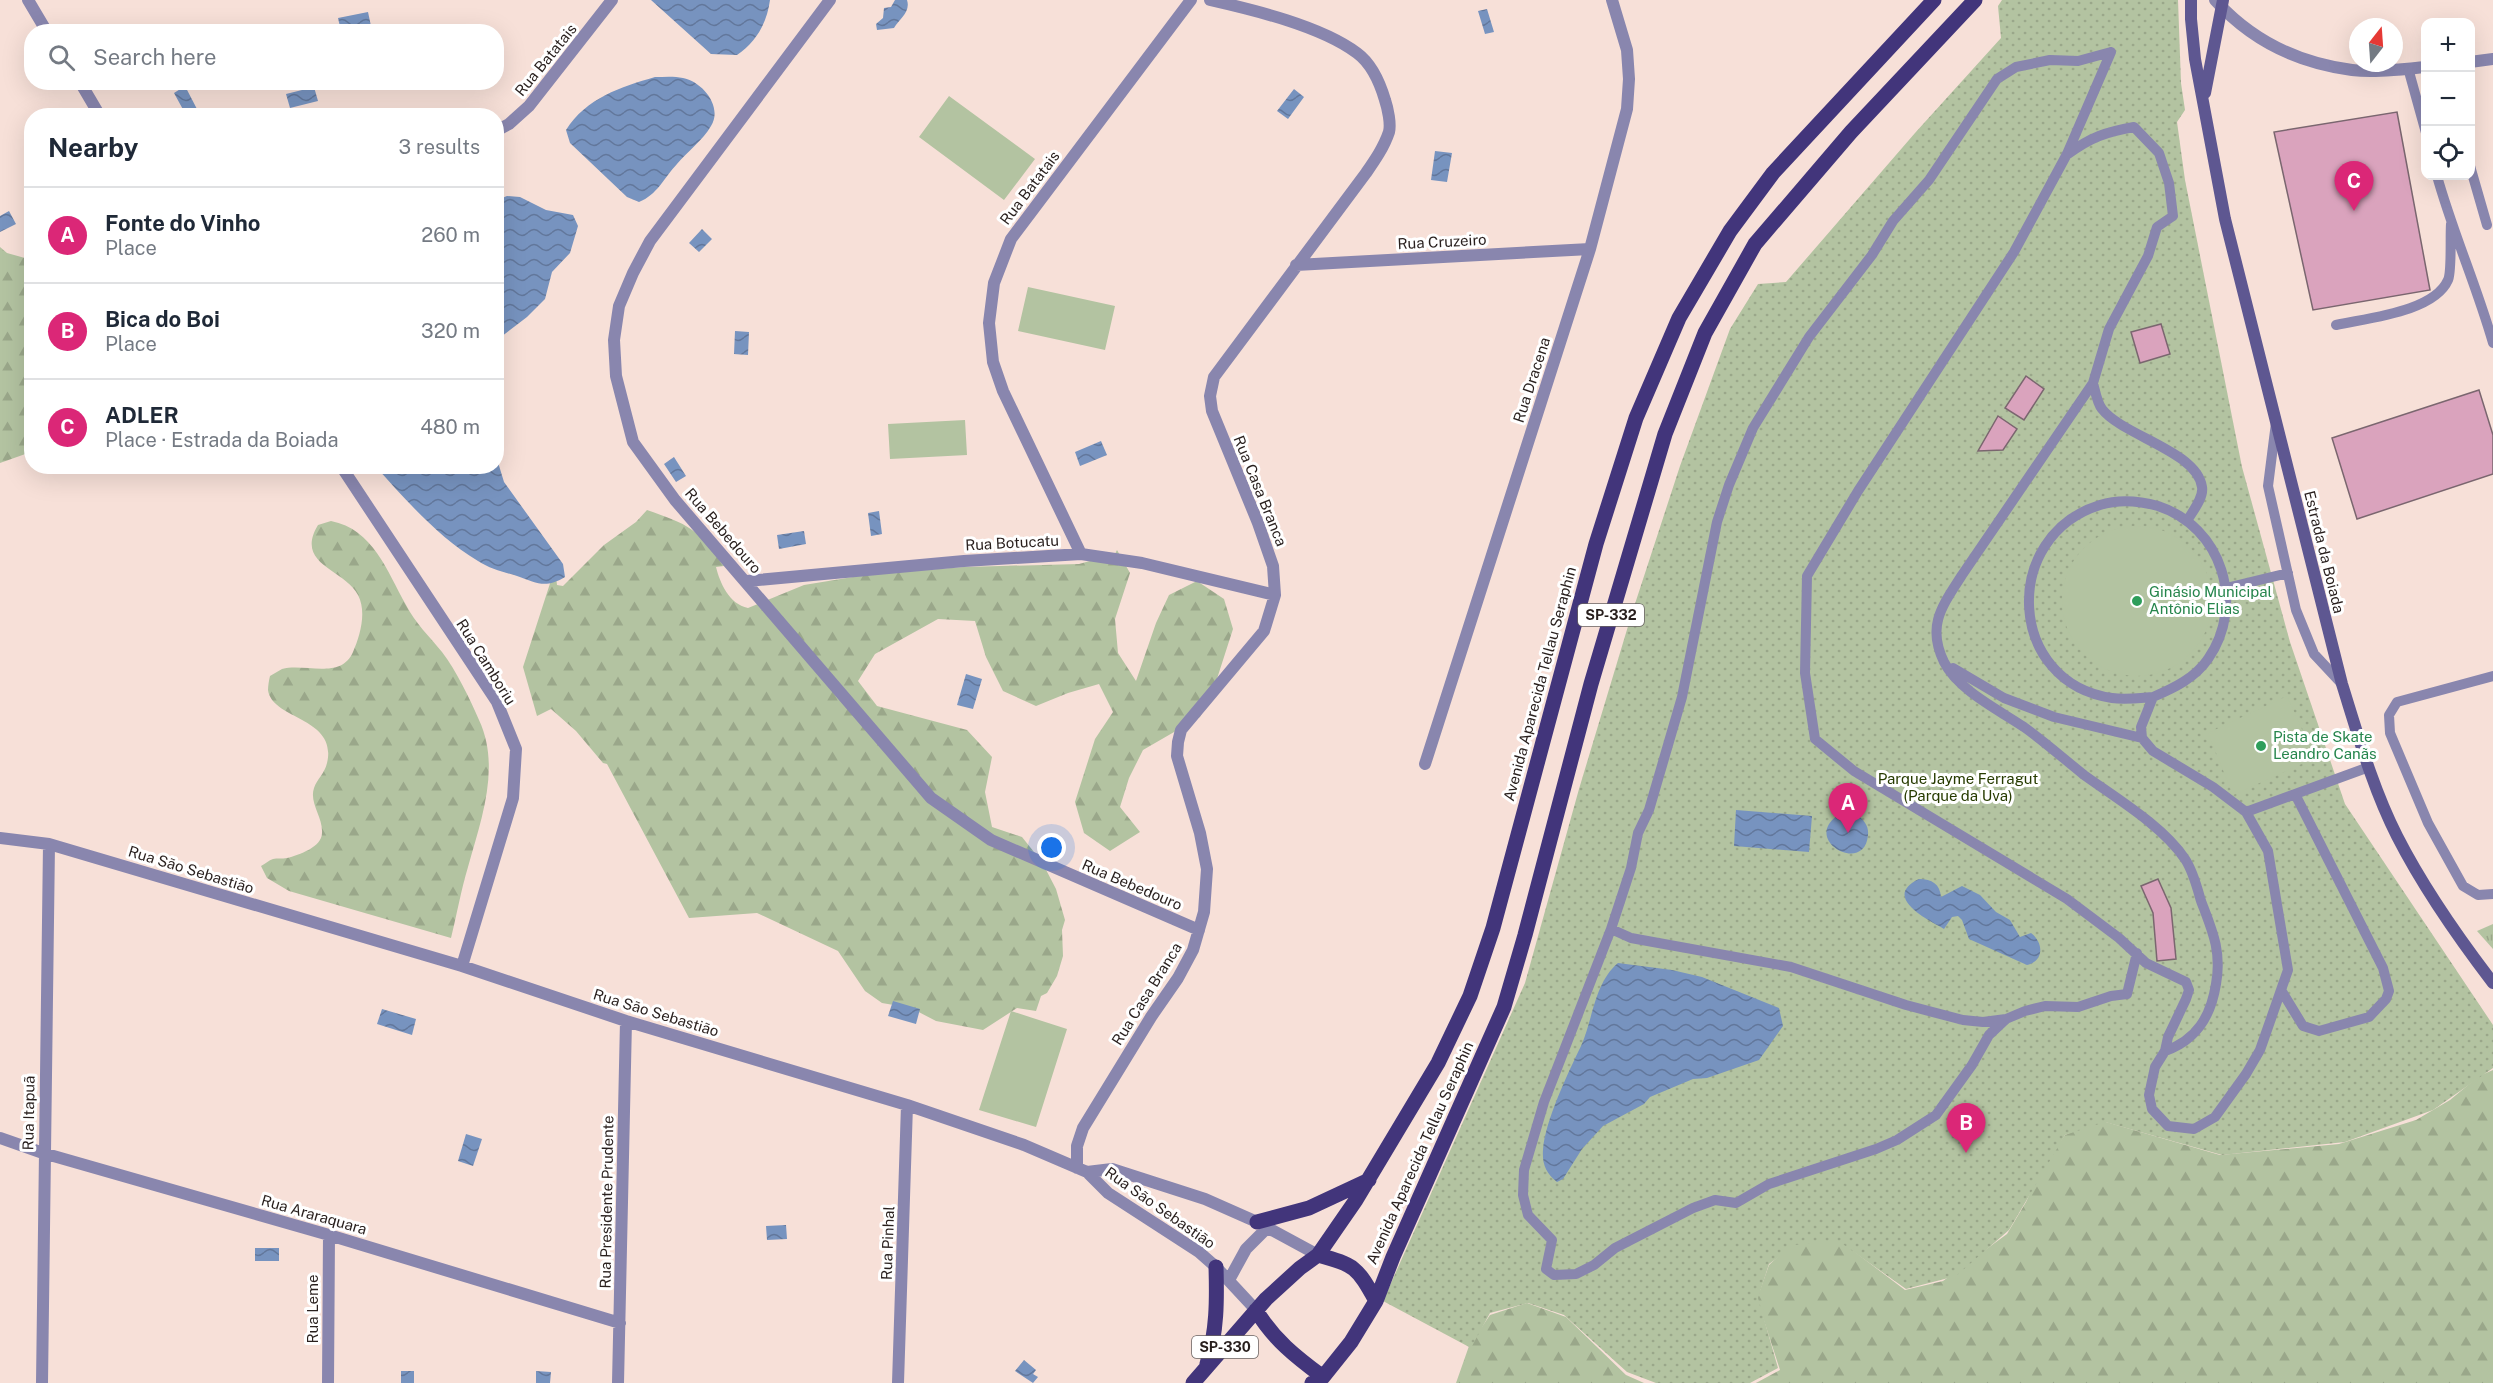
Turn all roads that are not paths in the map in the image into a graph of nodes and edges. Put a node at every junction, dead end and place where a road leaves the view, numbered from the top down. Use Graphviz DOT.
graph roads {
  1 [pos="28,0"];
  2 [pos="612,0"];
  3 [pos="830,0"];
  4 [pos="1191,0"];
  5 [pos="1210,0"];
  6 [pos="1612,0"];
  7 [pos="1934,0"];
  8 [pos="1975,0"];
  9 [pos="2191,0"];
  10 [pos="2220,2"];
  11 [pos="42,24"];
  12 [pos="2493,59"];
  13 [pos="2475,61"];
  14 [pos="2421,67"];
  15 [pos="2408,68"];
  16 [pos="85,90"];
  17 [pos="2204,98"];
  18 [pos="95,108"];
  19 [pos="504,126"];
  20 [pos="2424,126"];
  21 [pos="2067,154"];
  22 [pos="2438,180"];
  23 [pos="2474,180"];
  24 [pos="2451,224"];
  25 [pos="2487,225"];
  26 [pos="1590,249"];
  27 [pos="1296,264"];
  28 [pos="2336,325"];
  29 [pos="2493,344"];
  30 [pos="2093,383"];
  31 [pos="2276,423"];
  32 [pos="346,474"];
  33 [pos="2187,521"];
  34 [pos="1081,554"];
  35 [pos="2288,573"];
  36 [pos="747,581"];
  37 [pos="2226,588"];
  38 [pos="1275,596"];
  39 [pos="1944,663"];
  40 [pos="2493,676"];
  41 [pos="2342,684"];
  42 [pos="2153,697"];
  43 [pos="2142,738"];
  44 [pos="1425,764"];
  45 [pos="2369,767"];
  46 [pos="2295,794"];
  47 [pos="2246,812"];
  48 [pos="0,838"];
  49 [pos="49,844"];
  50 [pos="2493,894"];
  51 [pos="1611,929"];
  52 [pos="1199,930"];
  53 [pos="2138,953"];
  54 [pos="462,966"];
  55 [pos="2493,983"];
  56 [pos="2281,990"];
  57 [pos="2006,1019"];
  58 [pos="626,1021"];
  59 [pos="2165,1051"];
  60 [pos="907,1105"];
  61 [pos="0,1138"];
  62 [pos="43,1153"];
  63 [pos="1082,1170"];
  64 [pos="1369,1180"];
  65 [pos="1262,1225"];
  66 [pos="329,1235"];
  67 [pos="1318,1255"];
  68 [pos="1216,1267"];
  69 [pos="1229,1280"];
  70 [pos="1376,1301"];
  71 [pos="1256,1310"];
  72 [pos="620,1323"];
  73 [pos="1205,1371"];
  74 [pos="1318,1380"];
  75 [pos="42,1383"];
  76 [pos="328,1383"];
  77 [pos="618,1383"];
  78 [pos="898,1383"];
  79 [pos="1193,1383"];
  1 -- 11 [label="street"];
  2 -- 19 [label="street, Rua Batatais"];
  3 -- 36 [label="street, Rua Bebedouro"];
  4 -- 34 [label="street, Rua Batatais"];
  5 -- 27 [label="street, Rua Casa Branca"];
  6 -- 26 [label="street, Rua Dracena"];
  7 -- 64 [label="main road, Avenida Aparecida Tellau Seraphin / SP-332"];
  8 -- 70 [label="main road, Avenida Aparecida Tellau Seraphin / SP-332"];
  9 -- 17 [label="main road, Estrada da Boiada"];
  10 -- 15 [label="street"];
  10 -- 17 [label="main road"];
  12 -- 13 [label="street"];
  14 -- 15 [label="street"];
  15 -- 20 [label="lane"];
  16 -- 18 [label="street"];
  17 -- 31 [label="main road, Estrada da Boiada"];
  21 -- 30 [label="lane"];
  21 -- 51 [label="lane"];
  21 -- 53 [label="lane"];
  22 -- 24 [label="lane"];
  23 -- 25 [label="lane"];
  24 -- 28 [label="lane"];
  24 -- 29 [label="lane"];
  26 -- 27 [label="street, Rua Cruzeiro"];
  26 -- 44 [label="street, Rua Dracena"];
  27 -- 38 [label="street, Rua Casa Branca"];
  30 -- 33 [label="lane"];
  30 -- 39 [label="lane"];
  31 -- 35 [label="lane"];
  31 -- 41 [label="main road, Estrada da Boiada"];
  32 -- 54 [label="street, Rua Camboriu"];
  33 -- 37 [label="lane"];
  33 -- 42 [label="lane"];
  34 -- 36 [label="street, Rua Botucatu"];
  34 -- 38 [label="street, Rua Botucatu"];
  35 -- 37 [label="lane"];
  35 -- 41 [label="lane"];
  36 -- 52 [label="street, Rua Bebedouro"];
  37 -- 42 [label="lane"];
  38 -- 52 [label="street, Rua Casa Branca"];
  39 -- 43 [label="lane"];
  39 -- 59 [label="lane"];
  40 -- 50 [label="lane"];
  41 -- 45 [label="main road, Estrada da Boiada"];
  42 -- 43 [label="lane"];
  43 -- 47 [label="lane"];
  45 -- 46 [label="lane"];
  45 -- 55 [label="main road, Estrada da Boiada"];
  46 -- 47 [label="lane"];
  46 -- 56 [label="lane"];
  47 -- 56 [label="lane"];
  48 -- 49 [label="street, Rua São Sebastião"];
  49 -- 54 [label="street, Rua São Sebastião"];
  49 -- 62 [label="street, Rua Itapuã"];
  51 -- 57 [label="lane"];
  51 -- 57 [label="lane"];
  52 -- 63 [label="street, Rua Casa Branca"];
  53 -- 57 [label="lane"];
  53 -- 59 [label="lane"];
  54 -- 58 [label="street, Rua São Sebastião"];
  56 -- 59 [label="lane"];
  58 -- 60 [label="street, Rua São Sebastião"];
  58 -- 72 [label="street, Rua Presidente Prudente"];
  60 -- 63 [label="street, Rua São Sebastião"];
  60 -- 78 [label="street, Rua Pinhal"];
  61 -- 62 [label="street, Rua Araraquara"];
  62 -- 66 [label="street, Rua Araraquara"];
  62 -- 75 [label="street, Rua Itapuã"];
  63 -- 65 [label="street"];
  63 -- 68 [label="street, Rua São Sebastião"];
  64 -- 65 [label="main road"];
  64 -- 67 [label="main road, Avenida Aparecida Tellau Seraphin / SP-332"];
  65 -- 67 [label="street"];
  65 -- 69 [label="street"];
  66 -- 72 [label="street, Rua Araraquara"];
  66 -- 76 [label="street, Rua Leme"];
  67 -- 70 [label="main road"];
  67 -- 71 [label="main road, Avenida Aparecida Tellau Seraphin"];
  68 -- 69 [label="street, Rua São Sebastião"];
  68 -- 73 [label="main road"];
  69 -- 71 [label="street, Rua São Sebastião"];
  70 -- 74 [label="main road, Avenida Aparecida Tellau Seraphin"];
  71 -- 73 [label="main road, Avenida Aparecida Tellau Seraphin / SP-330"];
  71 -- 74 [label="main road"];
  72 -- 77 [label="street, Rua Presidente Prudente"];
  73 -- 79 [label="main road, Avenida Aparecida Tellau Seraphin / SP-330"];
}
